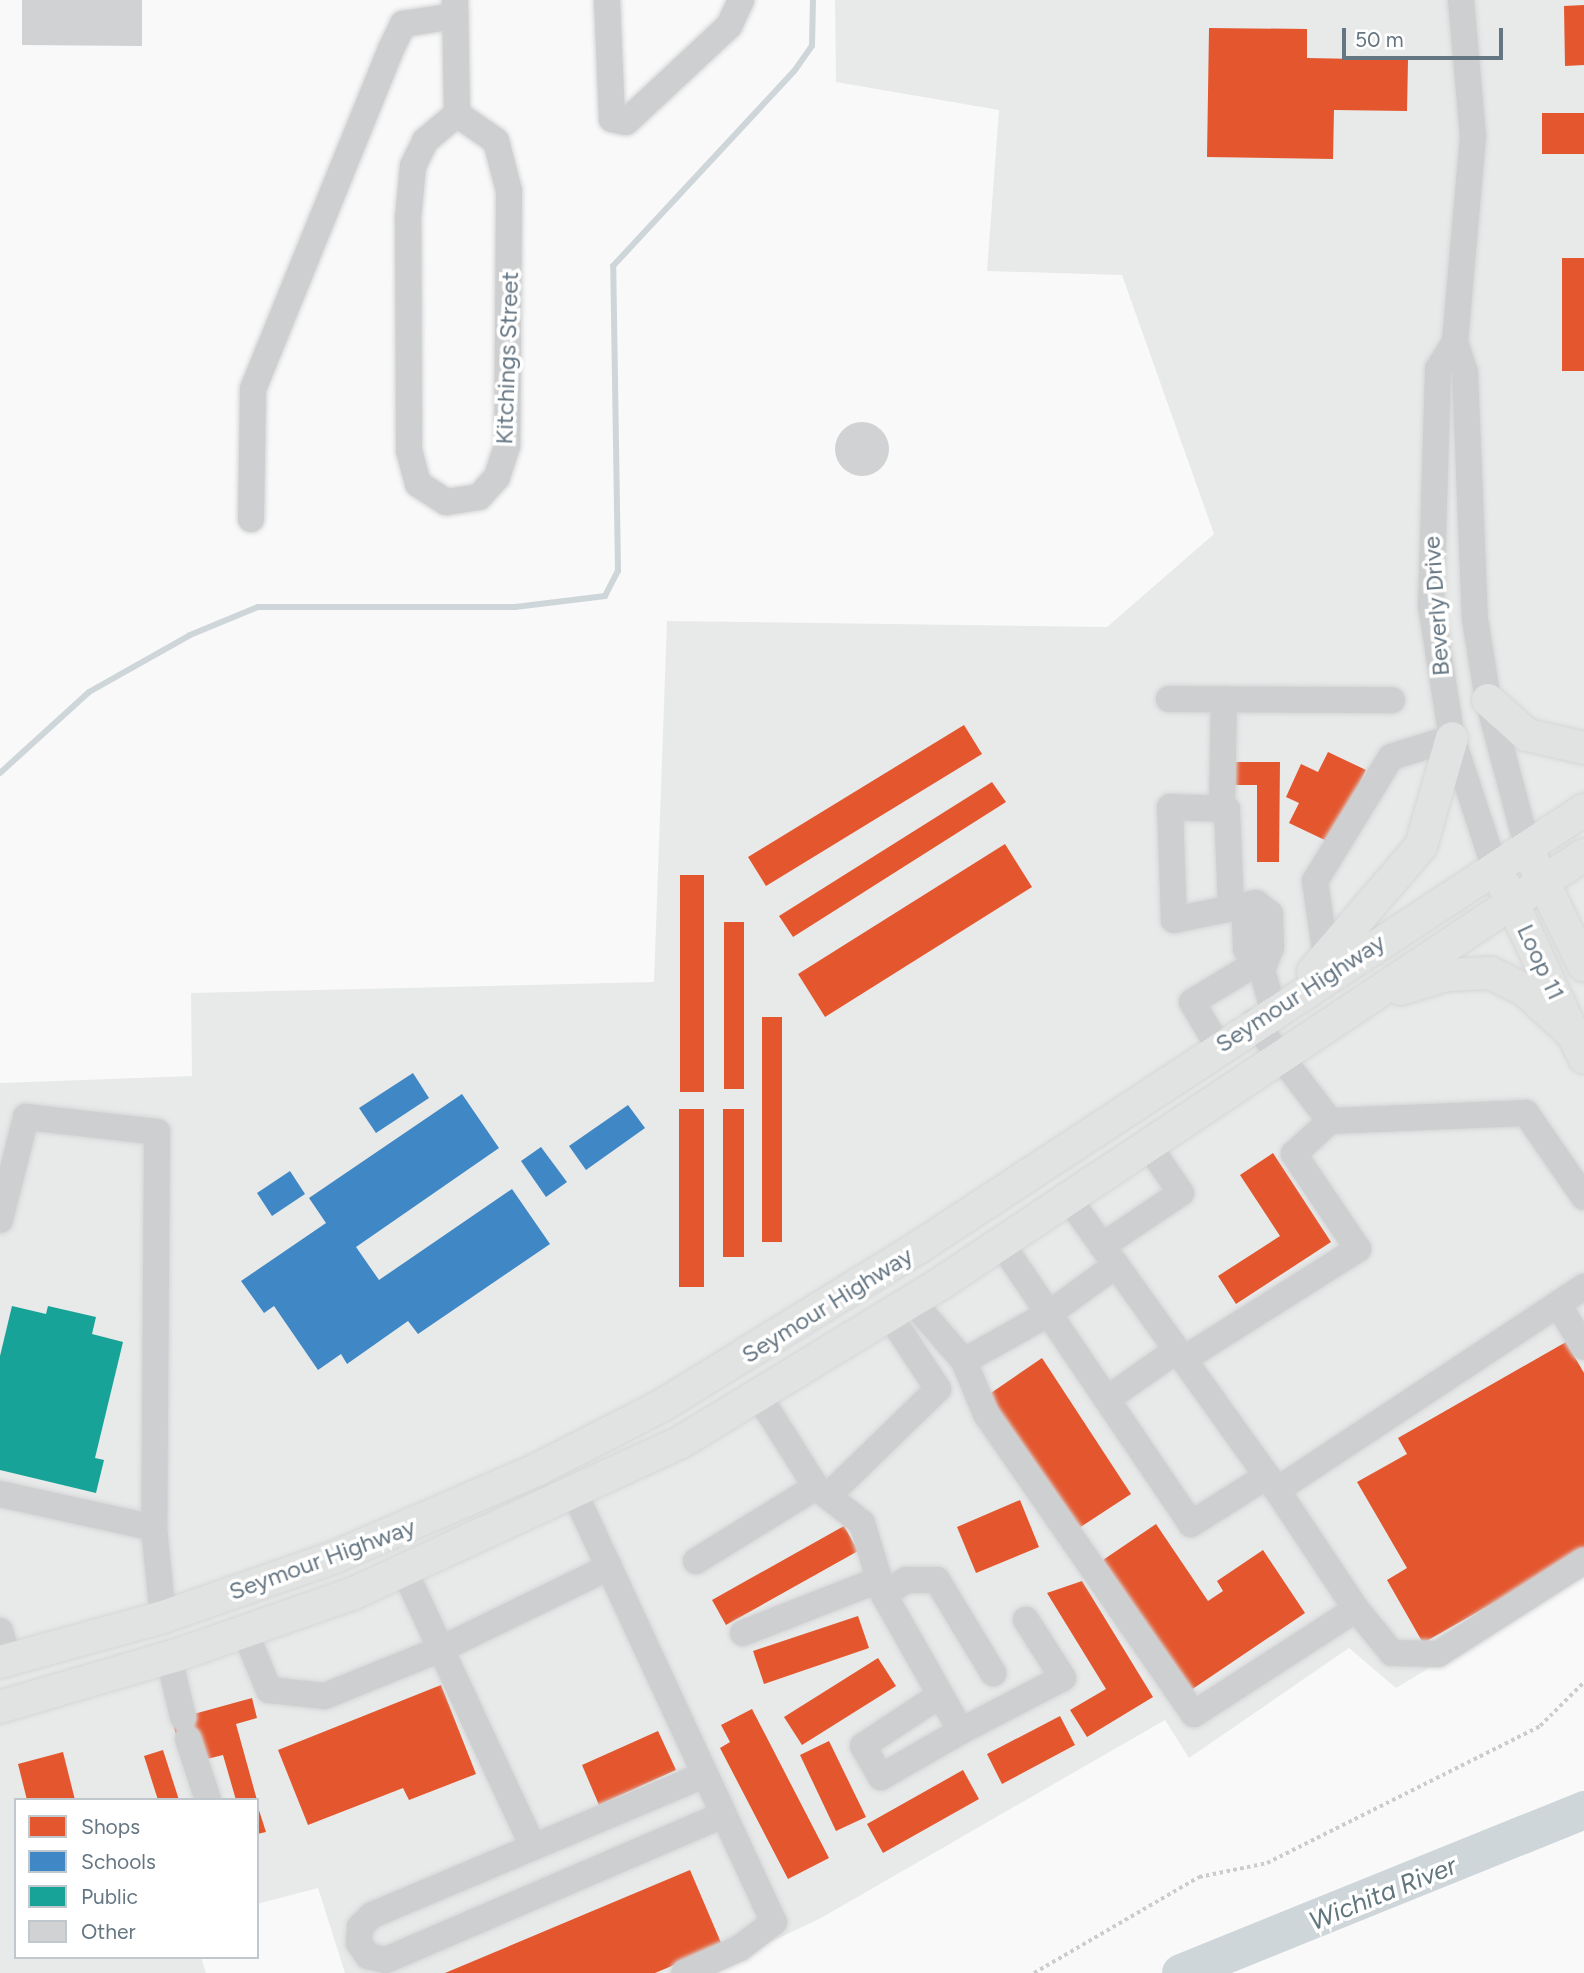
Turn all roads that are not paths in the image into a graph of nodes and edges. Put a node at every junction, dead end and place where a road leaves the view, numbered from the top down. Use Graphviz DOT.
graph roads {
  1 [pos="607,0"];
  2 [pos="741,0"];
  3 [pos="1461,0"];
  4 [pos="455,8"];
  5 [pos="457,114"];
  6 [pos="1455,342"];
  7 [pos="251,519"];
  8 [pos="1475,618"];
  9 [pos="1433,624"];
  10 [pos="1169,699"];
  11 [pos="1224,699"];
  12 [pos="1392,700"];
  13 [pos="1488,700"];
  14 [pos="1452,738"];
  15 [pos="1584,748"];
  16 [pos="1222,809"];
  17 [pos="1584,810"];
  18 [pos="1528,849"];
  19 [pos="1584,855"];
  20 [pos="1495,869"];
  21 [pos="1542,882"];
  22 [pos="1513,901"];
  23 [pos="1240,909"];
  24 [pos="1326,957"];
  25 [pos="1258,962"];
  26 [pos="1584,966"];
  27 [pos="1369,998"];
  28 [pos="1272,1010"];
  29 [pos="1218,1046"];
  30 [pos="1580,1046"];
  31 [pos="1282,1057"];
  32 [pos="1330,1121"];
  33 [pos="1148,1145"];
  34 [pos="1068,1198"];
  35 [pos="1584,1198"];
  36 [pos="0,1220"];
  37 [pos="929,1240"];
  38 [pos="1001,1243"];
  39 [pos="1109,1255"];
  40 [pos="955,1273"];
  41 [pos="1584,1287"];
  42 [pos="1558,1304"];
  43 [pos="901,1308"];
  44 [pos="1050,1313"];
  45 [pos="1584,1347"];
  46 [pos="1180,1355"];
  47 [pos="964,1361"];
  48 [pos="760,1398"];
  49 [pos="1107,1399"];
  50 [pos="638,1418"];
  51 [pos="657,1454"];
  52 [pos="1272,1483"];
  53 [pos="822,1491"];
  54 [pos="0,1494"];
  55 [pos="575,1494"];
  56 [pos="154,1528"];
  57 [pos="335,1557"];
  58 [pos="696,1561"];
  59 [pos="1584,1561"];
  60 [pos="609,1567"];
  61 [pos="405,1572"];
  62 [pos="881,1587"];
  63 [pos="354,1593"];
  64 [pos="1356,1609"];
  65 [pos="163,1617"];
  66 [pos="1026,1620"];
  67 [pos="245,1632"];
  68 [pos="743,1633"];
  69 [pos="440,1649"];
  70 [pos="3,1651"];
  71 [pos="169,1658"];
  72 [pos="993,1672"];
  73 [pos="940,1695"];
  74 [pos="7,1706"];
  75 [pos="961,1731"];
  76 [pos="704,1775"];
  77 [pos="207,1798"];
  78 [pos="722,1815"];
  79 [pos="533,1847"];
  80 [pos="383,1966"];
  81 [pos="684,1973"];
  1 -- 2 [label="street"];
  3 -- 6 [label="street, Beverly Drive"];
  4 -- 5 [label="street"];
  4 -- 7 [label="street"];
  5 -- 5 [label="street, Kitchings Street"];
  6 -- 8 [label="street, Beverly Drive"];
  6 -- 9 [label="street, Beverly Drive"];
  8 -- 9 [label="street"];
  8 -- 13 [label="street, Beverly Drive"];
  9 -- 14 [label="street, Beverly Drive"];
  10 -- 11 [label="street"];
  11 -- 12 [label="street"];
  11 -- 16 [label="street"];
  13 -- 15 [label="main road"];
  13 -- 18 [label="street, Beverly Drive"];
  14 -- 20 [label="street, Beverly Drive"];
  14 -- 24 [label="main road"];
  14 -- 24 [label="street"];
  16 -- 23 [label="street"];
  16 -- 23 [label="street"];
  17 -- 18 [label="main road, Seymour Highway"];
  18 -- 20 [label="main road, Seymour Highway"];
  18 -- 21 [label="main road, Loop 11 / Loop 11"];
  19 -- 21 [label="main road, Seymour Highway"];
  20 -- 22 [label="main road, Loop 11 / Loop 11"];
  20 -- 28 [label="main road, Seymour Highway"];
  21 -- 22 [label="main road, Seymour Highway"];
  21 -- 26 [label="main road, Loop 11 / Loop 11"];
  22 -- 27 [label="main road, Seymour Highway"];
  22 -- 30 [label="main road, Loop 11 / Loop 11"];
  23 -- 25 [label="street"];
  24 -- 28 [label="main road"];
  25 -- 28 [label="street"];
  25 -- 29 [label="street"];
  27 -- 30 [label="main road"];
  27 -- 31 [label="main road, Seymour Highway"];
  28 -- 29 [label="main road, Seymour Highway"];
  28 -- 31 [label="street"];
  29 -- 37 [label="main road, Seymour Highway"];
  31 -- 32 [label="street"];
  31 -- 33 [label="main road, Seymour Highway"];
  32 -- 35 [label="street"];
  32 -- 46 [label="street"];
  33 -- 34 [label="main road, Seymour Highway"];
  33 -- 39 [label="street"];
  34 -- 38 [label="main road, Seymour Highway"];
  34 -- 39 [label="street"];
  36 -- 56 [label="street"];
  37 -- 40 [label="main road"];
  37 -- 50 [label="main road, Seymour Highway"];
  38 -- 40 [label="main road, Seymour Highway"];
  38 -- 44 [label="street"];
  39 -- 44 [label="street"];
  39 -- 46 [label="street"];
  40 -- 43 [label="main road, Seymour Highway"];
  41 -- 42 [label="street"];
  42 -- 45 [label="street"];
  42 -- 52 [label="street"];
  43 -- 47 [label="street"];
  43 -- 48 [label="main road, Seymour Highway"];
  43 -- 53 [label="street"];
  44 -- 47 [label="street"];
  44 -- 49 [label="street"];
  46 -- 49 [label="street"];
  46 -- 52 [label="street"];
  47 -- 64 [label="street"];
  48 -- 51 [label="main road, Seymour Highway"];
  48 -- 53 [label="street"];
  49 -- 52 [label="street"];
  50 -- 51 [label="main road"];
  50 -- 57 [label="main road, Seymour Highway"];
  51 -- 55 [label="main road, Seymour Highway"];
  52 -- 64 [label="street"];
  53 -- 58 [label="street"];
  53 -- 62 [label="street"];
  54 -- 56 [label="street"];
  55 -- 60 [label="street"];
  55 -- 61 [label="main road, Seymour Highway"];
  56 -- 65 [label="street"];
  57 -- 63 [label="main road"];
  57 -- 65 [label="main road, Seymour Highway"];
  59 -- 64 [label="street"];
  60 -- 69 [label="street"];
  60 -- 76 [label="street"];
  61 -- 63 [label="main road, Seymour Highway"];
  61 -- 69 [label="street"];
  62 -- 68 [label="street"];
  62 -- 72 [label="street"];
  62 -- 73 [label="street"];
  63 -- 67 [label="main road, Seymour Highway"];
  65 -- 70 [label="main road, Seymour Highway"];
  65 -- 71 [label="main road"];
  66 -- 75 [label="street"];
  67 -- 69 [label="street"];
  67 -- 71 [label="main road, Seymour Highway"];
  69 -- 79 [label="street"];
  70 -- 74 [label="main road"];
  71 -- 74 [label="main road, Seymour Highway"];
  71 -- 77 [label="street"];
  73 -- 75 [label="street"];
  73 -- 75 [label="street"];
  76 -- 78 [label="street"];
  76 -- 79 [label="street"];
  78 -- 80 [label="street"];
  78 -- 81 [label="street"];
  79 -- 80 [label="street"];
}
